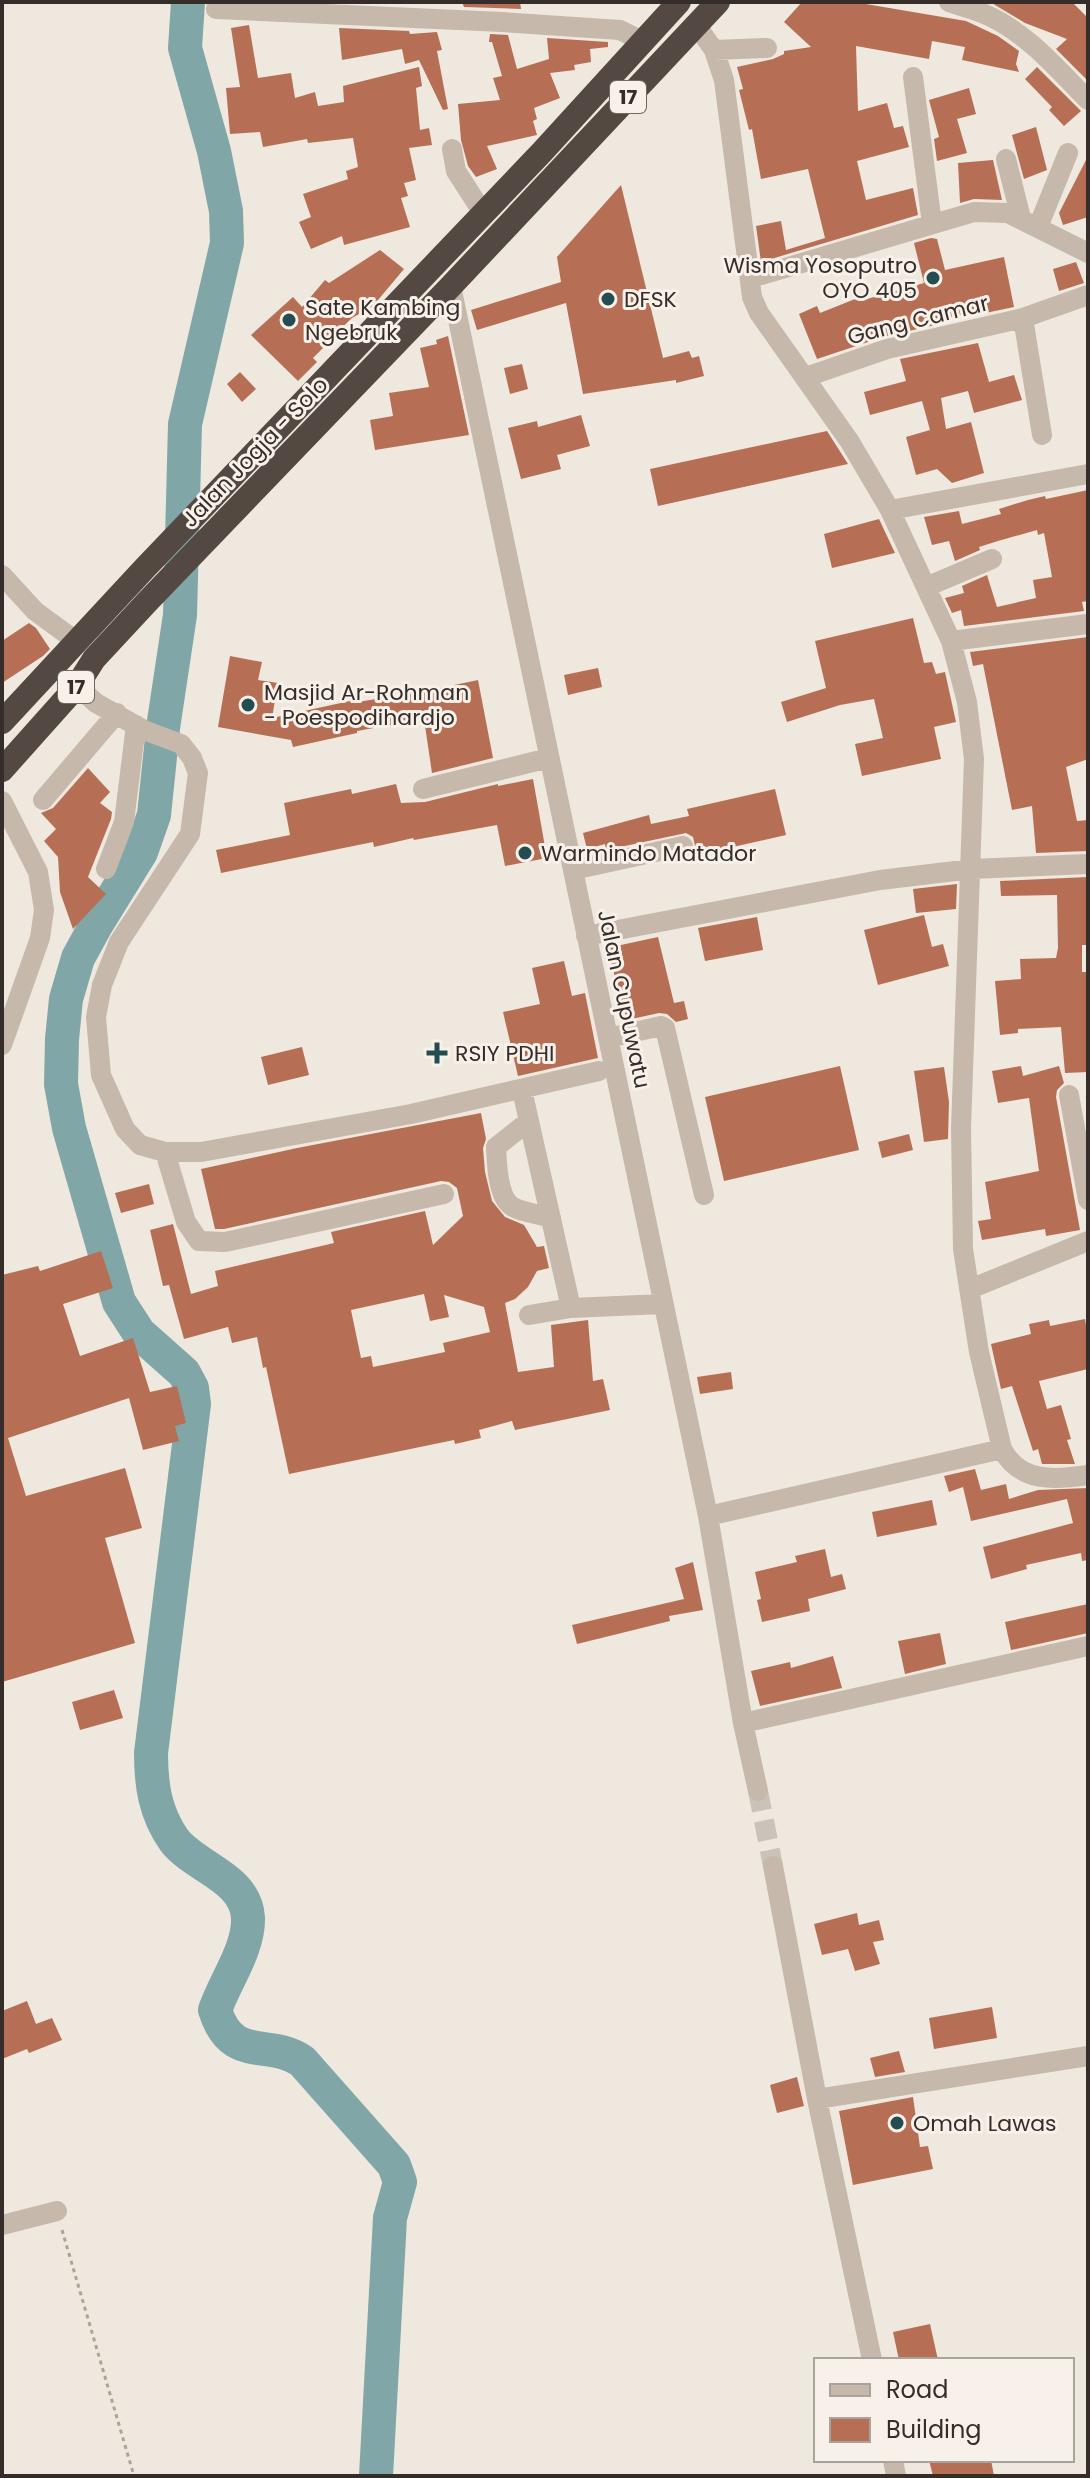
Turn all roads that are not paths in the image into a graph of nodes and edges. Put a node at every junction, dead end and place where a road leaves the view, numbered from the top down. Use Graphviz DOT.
graph roads {
  1 [pos="679,2"];
  2 [pos="718,2"];
  3 [pos="949,2"];
  4 [pos="216,9"];
  5 [pos="696,25"];
  6 [pos="642,41"];
  7 [pos="767,48"];
  8 [pos="714,50"];
  9 [pos="913,77"];
  10 [pos="1088,100"];
  11 [pos="452,149"];
  12 [pos="542,152"];
  13 [pos="1068,153"];
  14 [pos="1006,159"];
  15 [pos="560,169"];
  16 [pos="483,213"];
  17 [pos="1030,223"];
  18 [pos="932,224"];
  19 [pos="1088,253"];
  20 [pos="751,278"];
  21 [pos="451,286"];
  22 [pos="1088,295"];
  23 [pos="1023,318"];
  24 [pos="806,377"];
  25 [pos="1042,435"];
  26 [pos="1088,474"];
  27 [pos="890,510"];
  28 [pos="992,559"];
  29 [pos="2,575"];
  30 [pos="926,587"];
  31 [pos="1088,624"];
  32 [pos="76,641"];
  33 [pos="951,641"];
  34 [pos="77,686"];
  35 [pos="117,713"];
  36 [pos="2,722"];
  37 [pos="140,727"];
  38 [pos="549,758"];
  39 [pos="2,770"];
  40 [pos="423,789"];
  41 [pos="43,800"];
  42 [pos="2,801"];
  43 [pos="683,846"];
  44 [pos="1088,864"];
  45 [pos="106,869"];
  46 [pos="972,869"];
  47 [pos="573,870"];
  48 [pos="586,936"];
  49 [pos="608,1038"];
  50 [pos="2,1045"];
  51 [pos="599,1071"];
  52 [pos="522,1090"];
  53 [pos="1069,1095"];
  54 [pos="529,1121"];
  55 [pos="165,1152"];
  56 [pos="444,1194"];
  57 [pos="704,1195"];
  58 [pos="1088,1200"];
  59 [pos="551,1218"];
  60 [pos="1088,1241"];
  61 [pos="970,1289"];
  62 [pos="663,1304"];
  63 [pos="571,1308"];
  64 [pos="529,1315"];
  65 [pos="1002,1449"];
  66 [pos="1088,1475"];
  67 [pos="708,1516"];
  68 [pos="1088,1646"];
  69 [pos="743,1723"];
  70 [pos="758,1791"];
  71 [pos="773,1866"];
  72 [pos="1088,2056"];
  73 [pos="817,2099"];
  74 [pos="57,2211"];
  75 [pos="2,2225"];
  76 [pos="872,2358"];
  1 -- 6 [label="highway, Jalan Jogja - Solo / 17"];
  2 -- 5 [label="highway, Jalan Jogja - Solo / 17"];
  3 -- 10 [label="street"];
  4 -- 6 [label="street"];
  5 -- 8 [label="street"];
  5 -- 15 [label="highway, Jalan Jogja - Solo / 17"];
  6 -- 12 [label="highway, Jalan Jogja - Solo / 17"];
  7 -- 8 [label="street"];
  8 -- 20 [label="street"];
  9 -- 18 [label="street"];
  11 -- 16 [label="street"];
  12 -- 15 [label="highway"];
  12 -- 16 [label="highway, Jalan Jogja - Solo / 17"];
  13 -- 17 [label="street"];
  14 -- 17 [label="street"];
  15 -- 21 [label="highway, Jalan Jogja - Solo / 17"];
  16 -- 32 [label="highway, Jalan Jogja - Solo / 17"];
  17 -- 18 [label="street"];
  17 -- 19 [label="street"];
  18 -- 20 [label="street"];
  20 -- 24 [label="street"];
  21 -- 34 [label="highway, Jalan Jogja - Solo / 17"];
  21 -- 38 [label="street, Jalan Cupuwatu"];
  22 -- 23 [label="street, Gang Camar"];
  23 -- 24 [label="street, Gang Camar"];
  23 -- 25 [label="street"];
  24 -- 27 [label="street"];
  26 -- 27 [label="street"];
  27 -- 30 [label="street"];
  28 -- 30 [label="street"];
  29 -- 32 [label="street"];
  30 -- 33 [label="street"];
  31 -- 33 [label="street"];
  32 -- 36 [label="highway, Jalan Jogja - Solo / 17"];
  33 -- 46 [label="street"];
  34 -- 35 [label="street"];
  34 -- 39 [label="highway, Jalan Jogja - Solo / 17"];
  35 -- 37 [label="street"];
  35 -- 41 [label="street"];
  37 -- 45 [label="street"];
  37 -- 55 [label="street"];
  38 -- 40 [label="street"];
  38 -- 47 [label="street, Jalan Cupuwatu"];
  42 -- 50 [label="street"];
  43 -- 47 [label="street"];
  44 -- 46 [label="street"];
  46 -- 48 [label="street"];
  46 -- 61 [label="street"];
  47 -- 48 [label="street, Jalan Cupuwatu"];
  48 -- 49 [label="street, Jalan Cupuwatu"];
  49 -- 57 [label="street"];
  49 -- 62 [label="street, Jalan Cupuwatu"];
  51 -- 52 [label="street"];
  52 -- 54 [label="street"];
  52 -- 55 [label="street"];
  53 -- 58 [label="street"];
  54 -- 59 [label="street"];
  54 -- 59 [label="street"];
  55 -- 56 [label="street"];
  59 -- 63 [label="street"];
  60 -- 61 [label="street"];
  61 -- 65 [label="street"];
  62 -- 63 [label="street"];
  62 -- 67 [label="street, Jalan Cupuwatu"];
  63 -- 64 [label="street"];
  65 -- 66 [label="street"];
  65 -- 67 [label="street"];
  67 -- 69 [label="street, Jalan Cupuwatu"];
  68 -- 69 [label="street"];
  69 -- 70 [label="street, Jalan Cupuwatu"];
  71 -- 73 [label="street"];
  72 -- 73 [label="street"];
  73 -- 76 [label="street"];
  74 -- 75 [label="street"];
}
